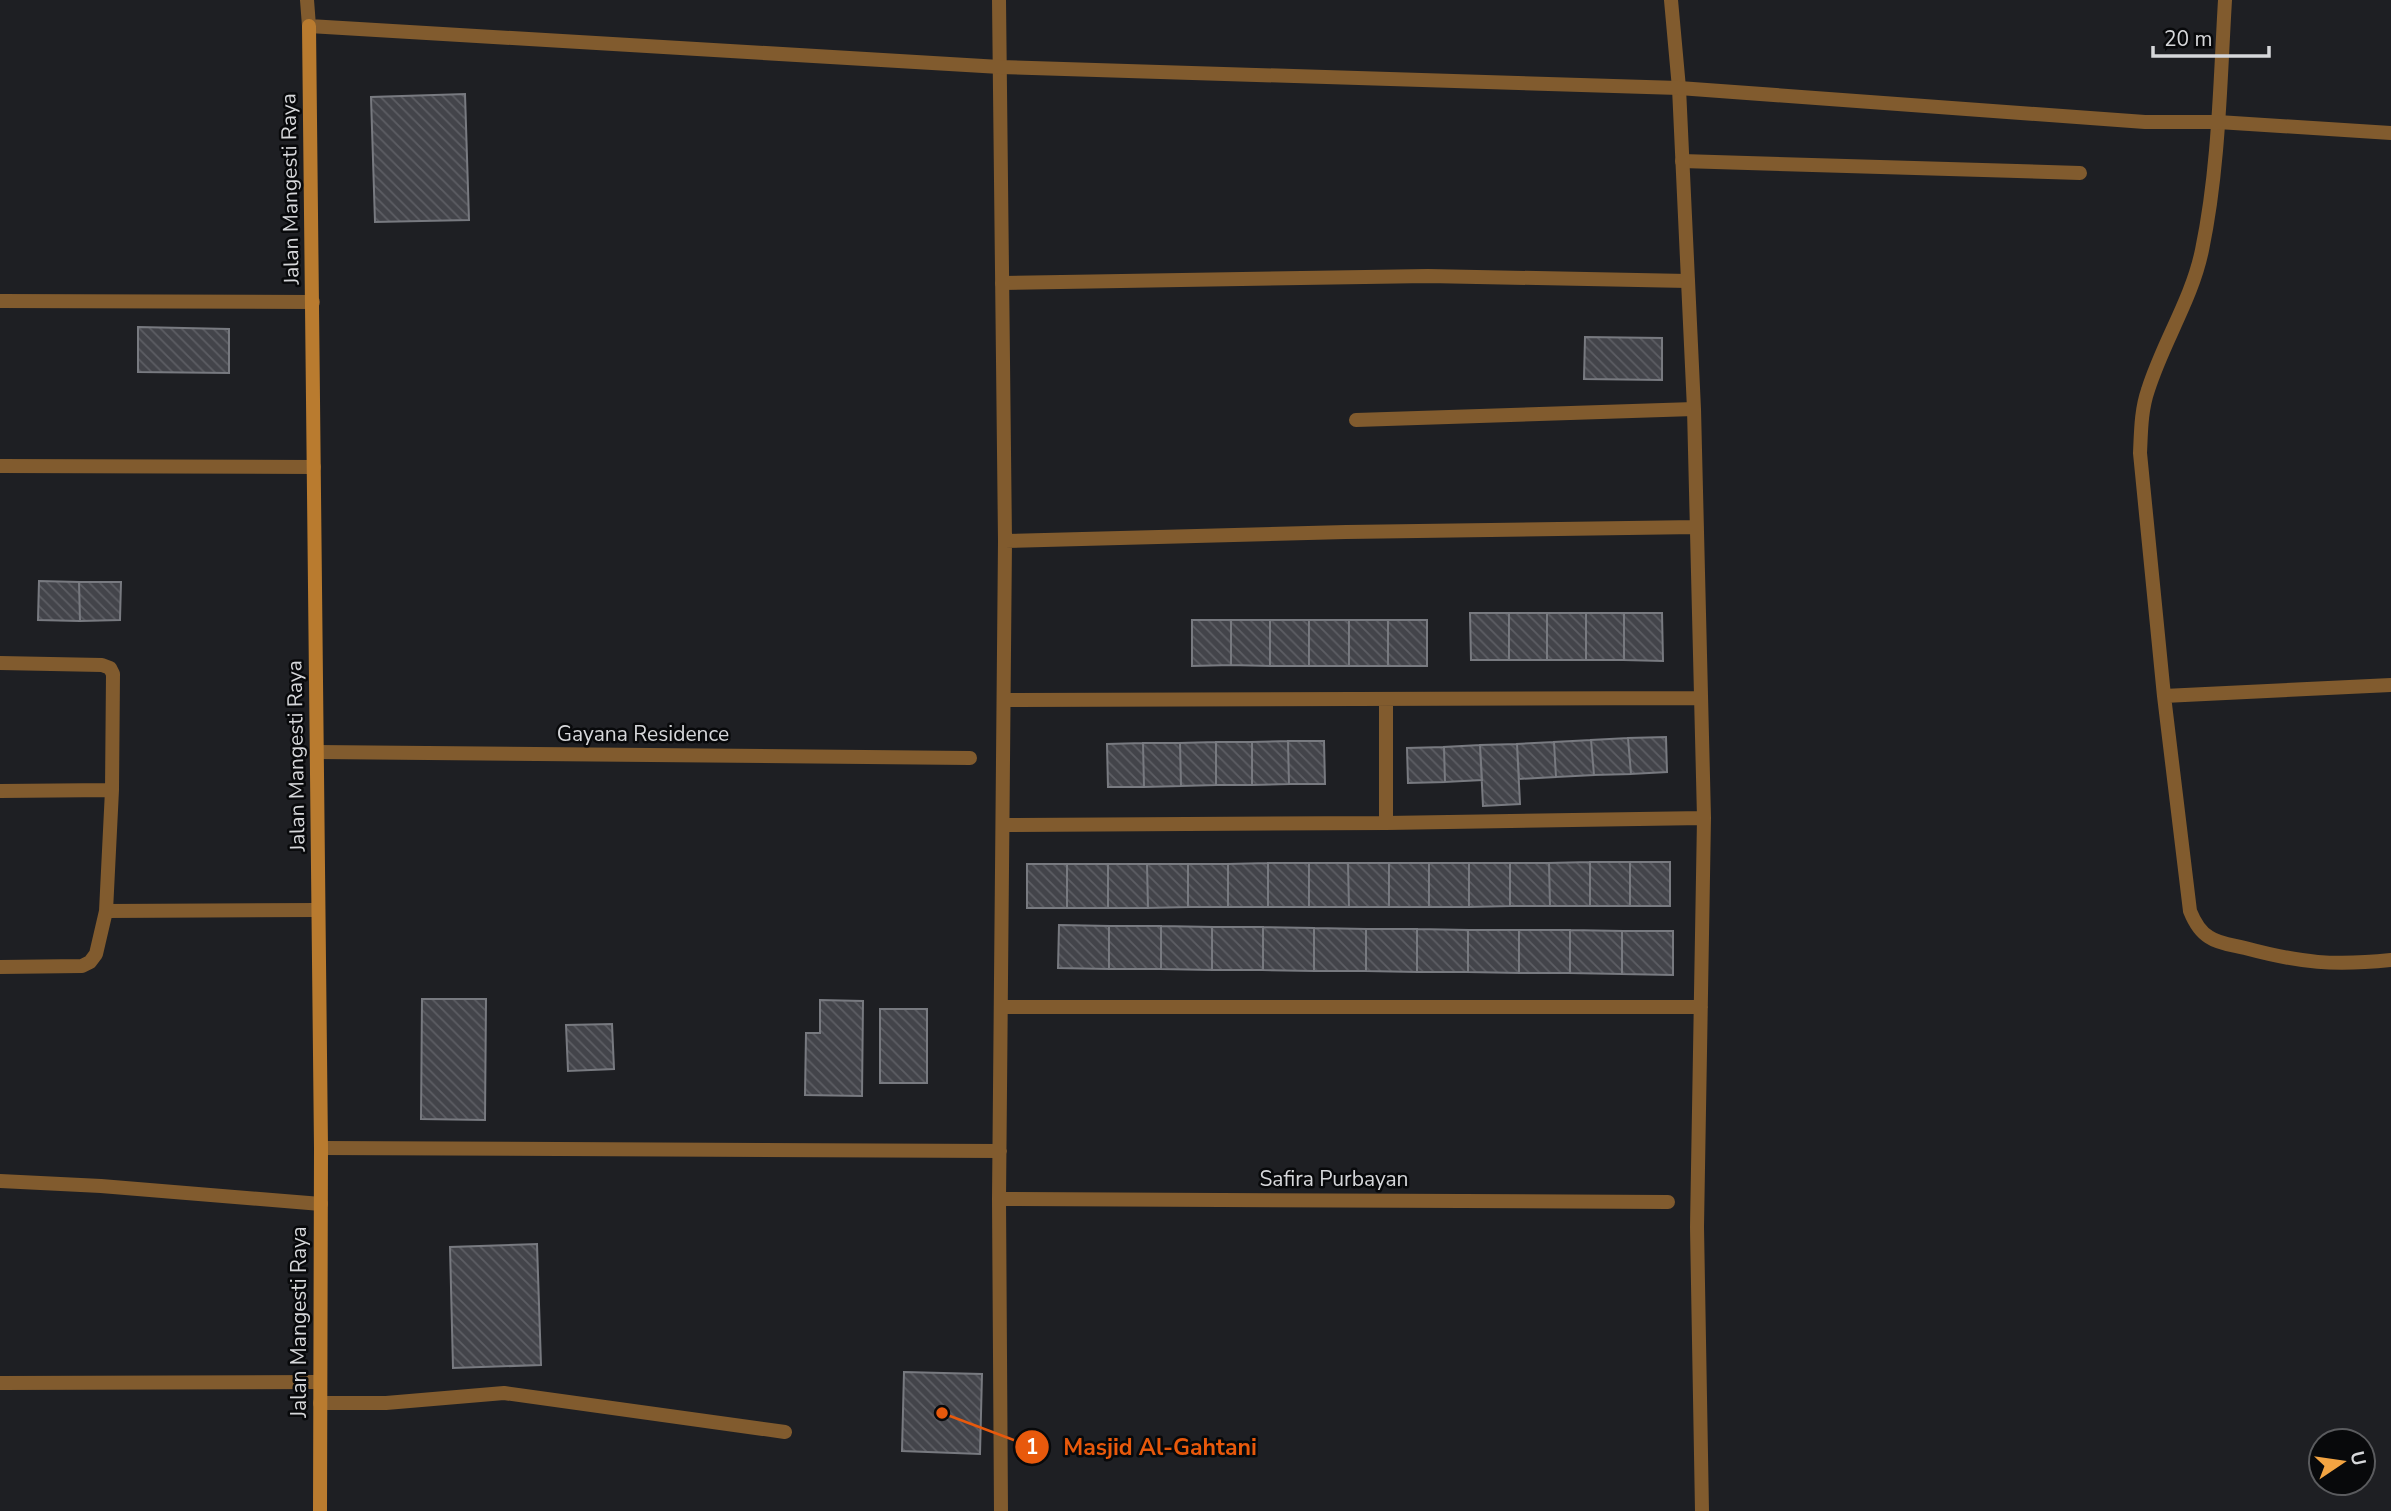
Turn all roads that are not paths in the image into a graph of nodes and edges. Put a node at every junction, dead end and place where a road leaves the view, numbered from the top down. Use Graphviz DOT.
graph roads {
  1 [pos="307,0"];
  2 [pos="999,0"];
  3 [pos="1671,0"];
  4 [pos="2224,0"];
  5 [pos="309,26"];
  6 [pos="1000,67"];
  7 [pos="1679,88"];
  8 [pos="2214,122"];
  9 [pos="2391,133"];
  10 [pos="1682,161"];
  11 [pos="2080,173"];
  12 [pos="1688,281"];
  13 [pos="1002,283"];
  14 [pos="0,301"];
  15 [pos="313,302"];
  16 [pos="1695,409"];
  17 [pos="1356,420"];
  18 [pos="0,466"];
  19 [pos="314,467"];
  20 [pos="1697,527"];
  21 [pos="1005,541"];
  22 [pos="0,663"];
  23 [pos="2391,684"];
  24 [pos="2164,696"];
  25 [pos="1700,698"];
  26 [pos="1005,700"];
  27 [pos="1386,700"];
  28 [pos="317,752"];
  29 [pos="970,758"];
  30 [pos="112,790"];
  31 [pos="0,791"];
  32 [pos="1704,818"];
  33 [pos="1386,823"];
  34 [pos="1003,825"];
  35 [pos="318,909"];
  36 [pos="106,912"];
  37 [pos="2391,960"];
  38 [pos="0,967"];
  39 [pos="1002,1007"];
  40 [pos="1701,1007"];
  41 [pos="321,1148"];
  42 [pos="1000,1151"];
  43 [pos="0,1181"];
  44 [pos="999,1199"];
  45 [pos="1668,1202"];
  46 [pos="321,1204"];
  47 [pos="320,1382"];
  48 [pos="0,1383"];
  49 [pos="320,1403"];
  50 [pos="785,1433"];
  51 [pos="320,1511"];
  52 [pos="1001,1511"];
  53 [pos="1702,1511"];
  1 -- 5 [label="street, Jalan Mangesti Raya"];
  2 -- 6 [label="street"];
  3 -- 7 [label="street"];
  4 -- 8 [label="street"];
  5 -- 6 [label="street"];
  5 -- 15 [label="main road, Jalan Mangesti Raya"];
  6 -- 7 [label="street"];
  6 -- 13 [label="street"];
  7 -- 8 [label="street"];
  7 -- 10 [label="street"];
  8 -- 9 [label="street"];
  8 -- 24 [label="street"];
  10 -- 11 [label="street"];
  10 -- 12 [label="street"];
  12 -- 13 [label="street"];
  12 -- 16 [label="street"];
  13 -- 21 [label="street"];
  14 -- 15 [label="street"];
  15 -- 19 [label="main road, Jalan Mangesti Raya"];
  16 -- 17 [label="street"];
  16 -- 20 [label="street"];
  18 -- 19 [label="street"];
  19 -- 28 [label="main road, Jalan Mangesti Raya"];
  20 -- 21 [label="street"];
  20 -- 25 [label="street"];
  21 -- 26 [label="street"];
  22 -- 30 [label="street"];
  23 -- 24 [label="street"];
  24 -- 37 [label="street"];
  25 -- 27 [label="street"];
  25 -- 32 [label="street"];
  26 -- 27 [label="street"];
  26 -- 34 [label="street"];
  27 -- 33 [label="street"];
  28 -- 29 [label="street, Gayana Residence"];
  28 -- 35 [label="main road, Jalan Mangesti Raya"];
  30 -- 31 [label="street"];
  30 -- 36 [label="street"];
  32 -- 33 [label="street"];
  32 -- 40 [label="street"];
  33 -- 34 [label="street"];
  34 -- 39 [label="street"];
  35 -- 36 [label="street"];
  35 -- 41 [label="main road, Jalan Mangesti Raya"];
  36 -- 38 [label="street"];
  39 -- 40 [label="street"];
  39 -- 42 [label="street"];
  40 -- 53 [label="street"];
  41 -- 42 [label="street"];
  41 -- 46 [label="main road, Jalan Mangesti Raya"];
  42 -- 44 [label="street"];
  43 -- 46 [label="street"];
  44 -- 45 [label="street, Safira Purbayan"];
  44 -- 52 [label="street"];
  46 -- 47 [label="main road, Jalan Mangesti Raya"];
  47 -- 48 [label="street"];
  47 -- 49 [label="main road, Jalan Mangesti Raya"];
  49 -- 50 [label="street"];
  49 -- 51 [label="main road, Jalan Mangesti Raya"];
}
